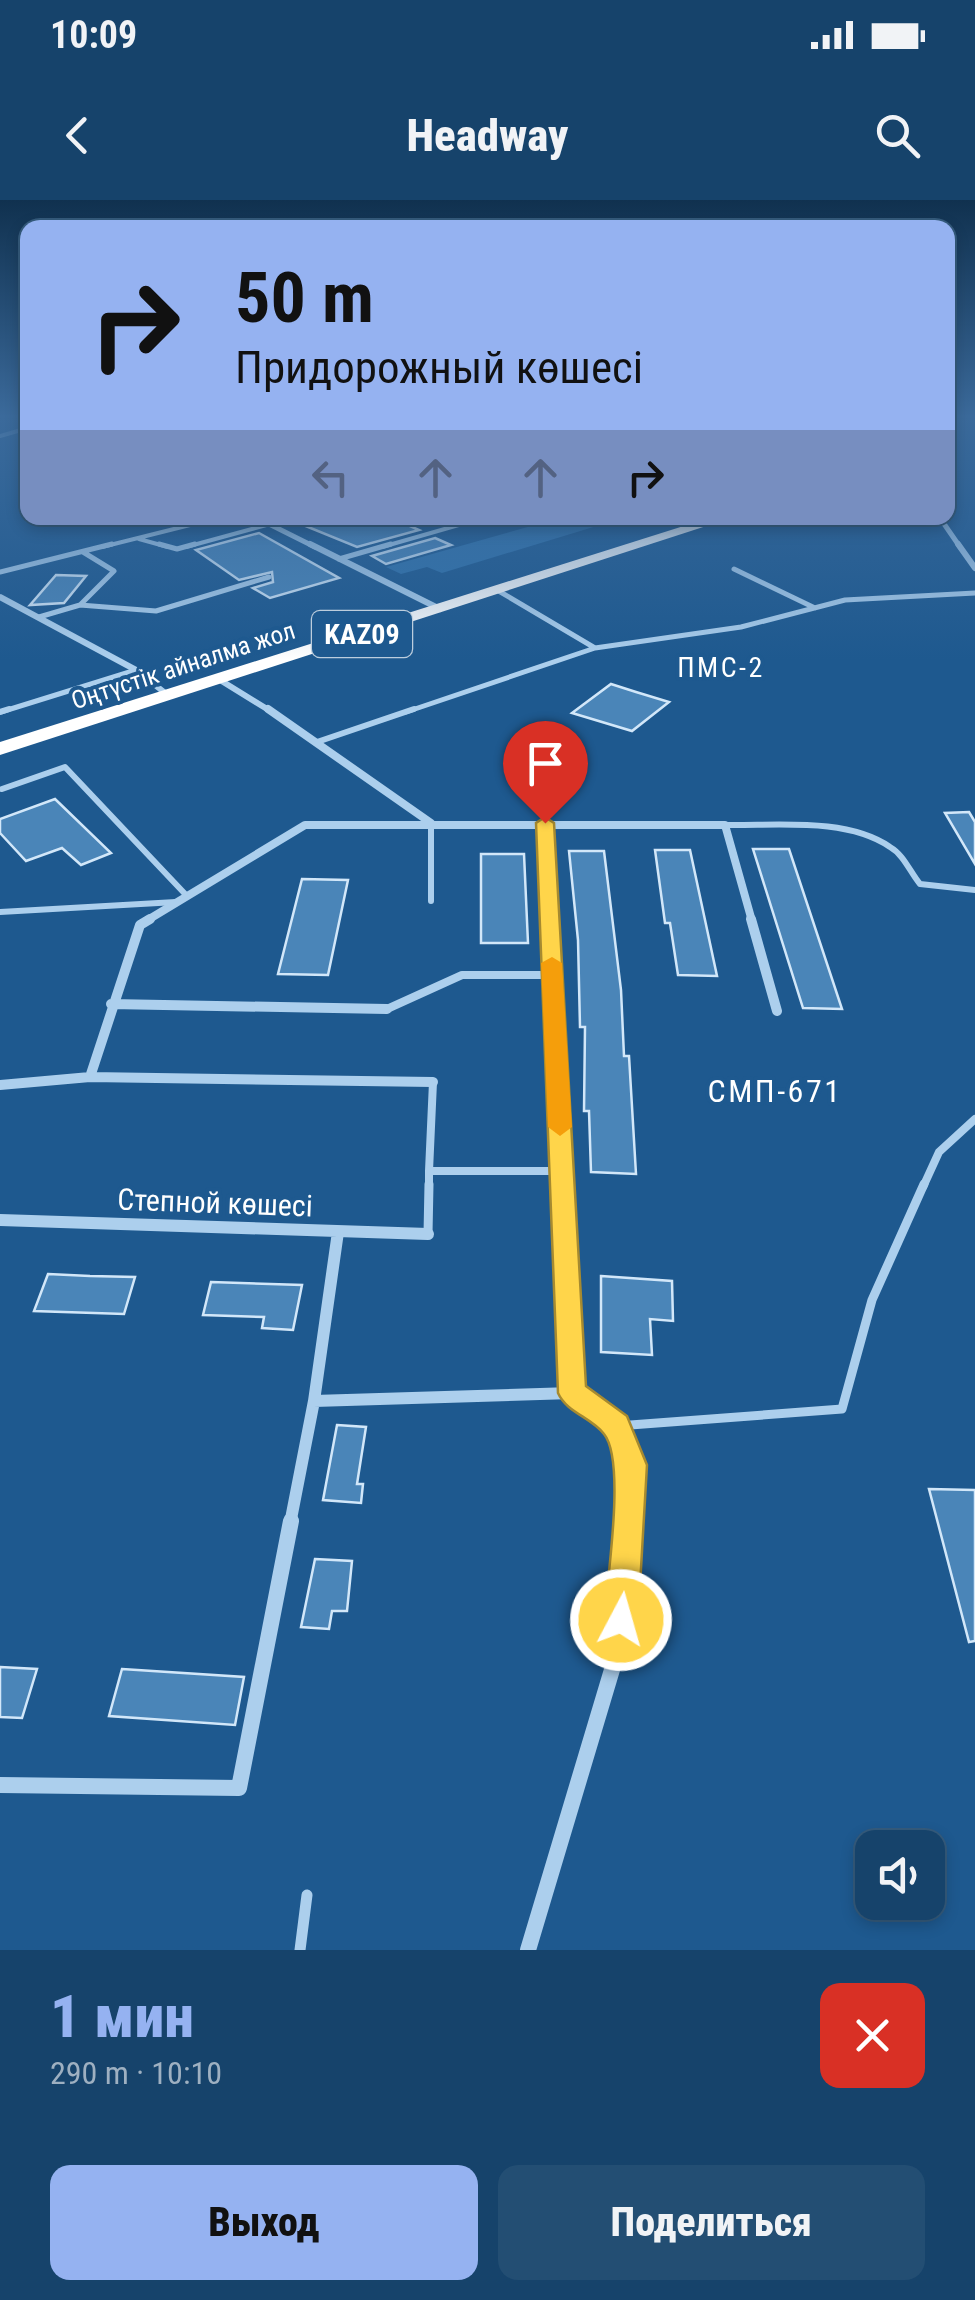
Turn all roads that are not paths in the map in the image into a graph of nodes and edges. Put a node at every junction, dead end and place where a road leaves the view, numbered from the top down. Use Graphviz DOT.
graph roads {
  1 [pos="189,525"];
  2 [pos="266,525"];
  3 [pos="272,525"];
  4 [pos="460,525"];
  5 [pos="701,525"];
  6 [pos="945,525"];
  7 [pos="135,538"];
  8 [pos="82,552"];
  9 [pos="338,560"];
  10 [pos="975,568"];
  11 [pos="734,569"];
  12 [pos="0,572"];
  13 [pos="269,577"];
  14 [pos="497,590"];
  15 [pos="975,593"];
  16 [pos="0,597"];
  17 [pos="80,605"];
  18 [pos="816,608"];
  19 [pos="440,609"];
  20 [pos="39,617"];
  21 [pos="595,648"];
  22 [pos="136,670"];
  23 [pos="220,680"];
  24 [pos="169,696"];
  25 [pos="0,712"];
  26 [pos="316,742"];
  27 [pos="0,749"];
  28 [pos="3,789"];
  29 [pos="545,823"];
  30 [pos="432,824"];
  31 [pos="725,825"];
  32 [pos="975,890"];
  33 [pos="187,896"];
  34 [pos="431,901"];
  35 [pos="176,902"];
  36 [pos="0,912"];
  37 [pos="552,975"];
  38 [pos="111,1004"];
  39 [pos="387,1009"];
  40 [pos="777,1011"];
  41 [pos="90,1077"];
  42 [pos="433,1082"];
  43 [pos="0,1085"];
  44 [pos="975,1119"];
  45 [pos="562,1171"];
  46 [pos="430,1172"];
  47 [pos="0,1220"];
  48 [pos="338,1232"];
  49 [pos="428,1234"];
  50 [pos="572,1393"];
  51 [pos="314,1401"];
  52 [pos="617,1426"];
  53 [pos="0,1784"];
  54 [pos="307,1896"];
  55 [pos="300,1950"];
  56 [pos="528,1950"];
  1 -- 7 [label="lane"];
  2 -- 7 [label="lane"];
  3 -- 9 [label="street"];
  4 -- 9 [label="lane"];
  5 -- 14 [label="highway, Оңтүстік айналма жол / KAZ09"];
  6 -- 10 [label="street"];
  7 -- 8 [label="lane"];
  8 -- 12 [label="lane"];
  8 -- 17 [label="lane"];
  9 -- 19 [label="street"];
  11 -- 18 [label="lane"];
  13 -- 17 [label="lane"];
  14 -- 19 [label="highway, Оңтүстік айналма жол / KAZ09"];
  14 -- 21 [label="lane"];
  15 -- 18 [label="lane"];
  16 -- 20 [label="street"];
  17 -- 20 [label="lane"];
  18 -- 21 [label="lane"];
  19 -- 23 [label="highway, Оңтүстік айналма жол / KAZ09"];
  20 -- 22 [label="street"];
  21 -- 26 [label="lane"];
  22 -- 24 [label="street"];
  22 -- 25 [label="lane"];
  23 -- 24 [label="highway, Оңтүстік айналма жол / KAZ09"];
  23 -- 26 [label="street"];
  24 -- 27 [label="highway, Оңтүстік айналма жол / KAZ09"];
  26 -- 30 [label="street"];
  28 -- 33 [label="lane"];
  29 -- 30 [label="street"];
  29 -- 31 [label="street"];
  29 -- 37 [label="street"];
  30 -- 33 [label="street"];
  30 -- 34 [label="lane"];
  31 -- 32 [label="lane"];
  31 -- 40 [label="street"];
  33 -- 35 [label="street"];
  35 -- 36 [label="lane"];
  35 -- 38 [label="street"];
  37 -- 39 [label="lane"];
  37 -- 45 [label="street"];
  38 -- 39 [label="street"];
  38 -- 41 [label="street"];
  41 -- 42 [label="street"];
  41 -- 43 [label="street"];
  42 -- 46 [label="lane"];
  44 -- 52 [label="lane"];
  45 -- 46 [label="lane"];
  45 -- 50 [label="street"];
  46 -- 49 [label="lane"];
  47 -- 48 [label="street, Степной көшесі"];
  48 -- 49 [label="street, Степной көшесі"];
  48 -- 51 [label="street"];
  50 -- 51 [label="street"];
  50 -- 52 [label="street"];
  51 -- 53 [label="street"];
  52 -- 56 [label="street"];
  54 -- 55 [label="lane"];
}
